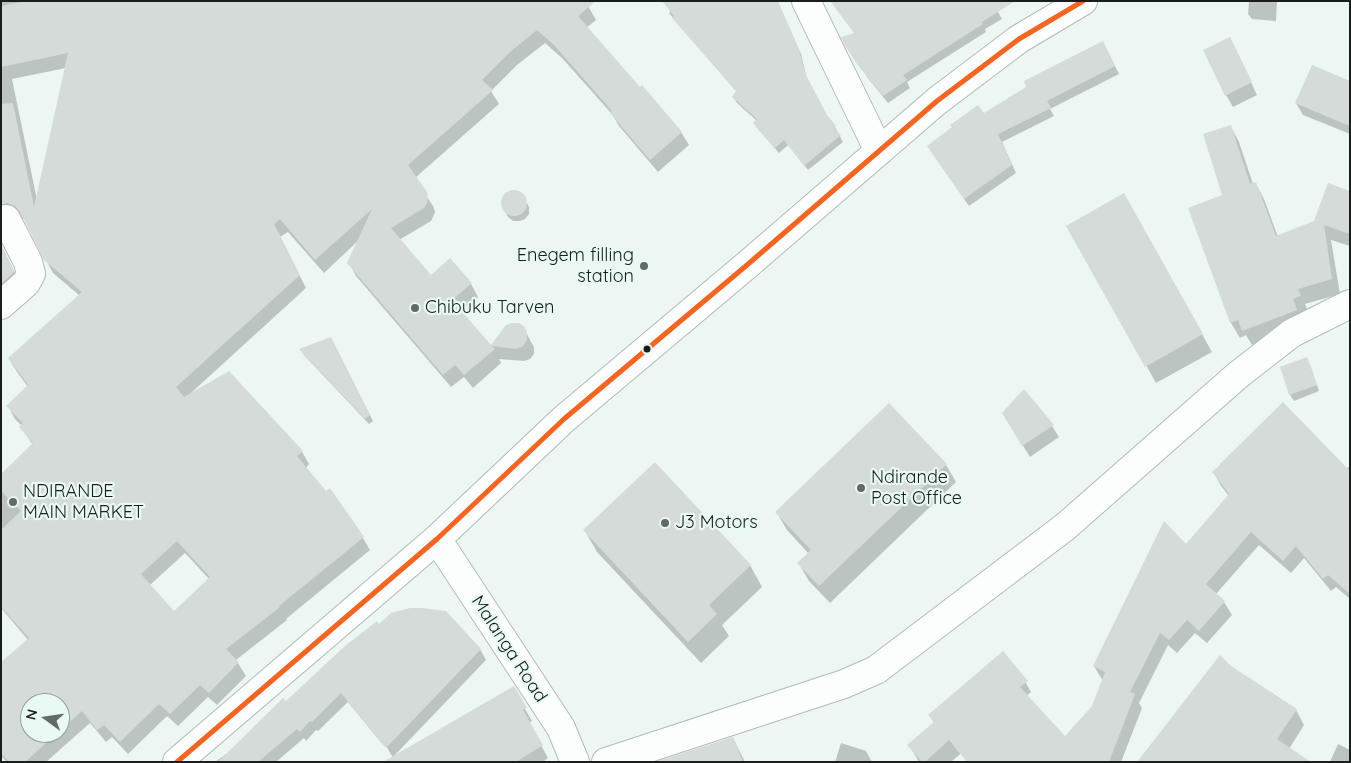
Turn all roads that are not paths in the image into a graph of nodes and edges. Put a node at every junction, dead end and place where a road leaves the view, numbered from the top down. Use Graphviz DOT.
graph roads {
  1 [pos="806,1"];
  2 [pos="1083,1"];
  3 [pos="879,151"];
  4 [pos="6,219"];
  5 [pos="1350,304"];
  6 [pos="1,305"];
  7 [pos="437,539"];
  8 [pos="177,762"];
  9 [pos="575,762"];
  10 [pos="606,762"];
  1 -- 3 [label="street"];
  2 -- 3 [label="street"];
  3 -- 7 [label="street"];
  4 -- 6 [label="street"];
  5 -- 10 [label="street"];
  7 -- 8 [label="street"];
  7 -- 9 [label="street, Malanga Road"];
}
